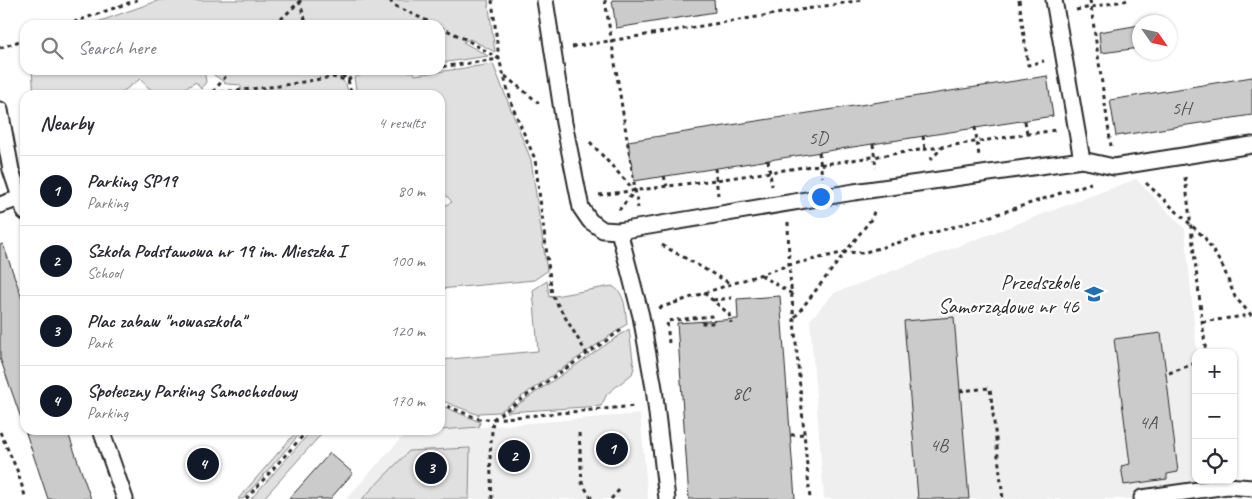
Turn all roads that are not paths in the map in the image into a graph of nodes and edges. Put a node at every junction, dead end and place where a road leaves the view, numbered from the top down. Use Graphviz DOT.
graph roads {
  1 [pos="545,0"];
  2 [pos="1055,7"];
  3 [pos="0,110"];
  4 [pos="1252,145"];
  5 [pos="1082,160"];
  6 [pos="20,199"];
  7 [pos="0,204"];
  8 [pos="20,205"];
  9 [pos="619,231"];
  10 [pos="103,435"];
  11 [pos="1252,488"];
  12 [pos="1142,498"];
  13 [pos="125,499"];
  14 [pos="667,499"];
  1 -- 9 [label="lane"];
  2 -- 5 [label="lane"];
  3 -- 6 [label="lane"];
  4 -- 5 [label="lane"];
  5 -- 9 [label="lane"];
  7 -- 8 [label="lane"];
  9 -- 14 [label="lane"];
  10 -- 13 [label="lane"];
  11 -- 12 [label="lane"];
}
